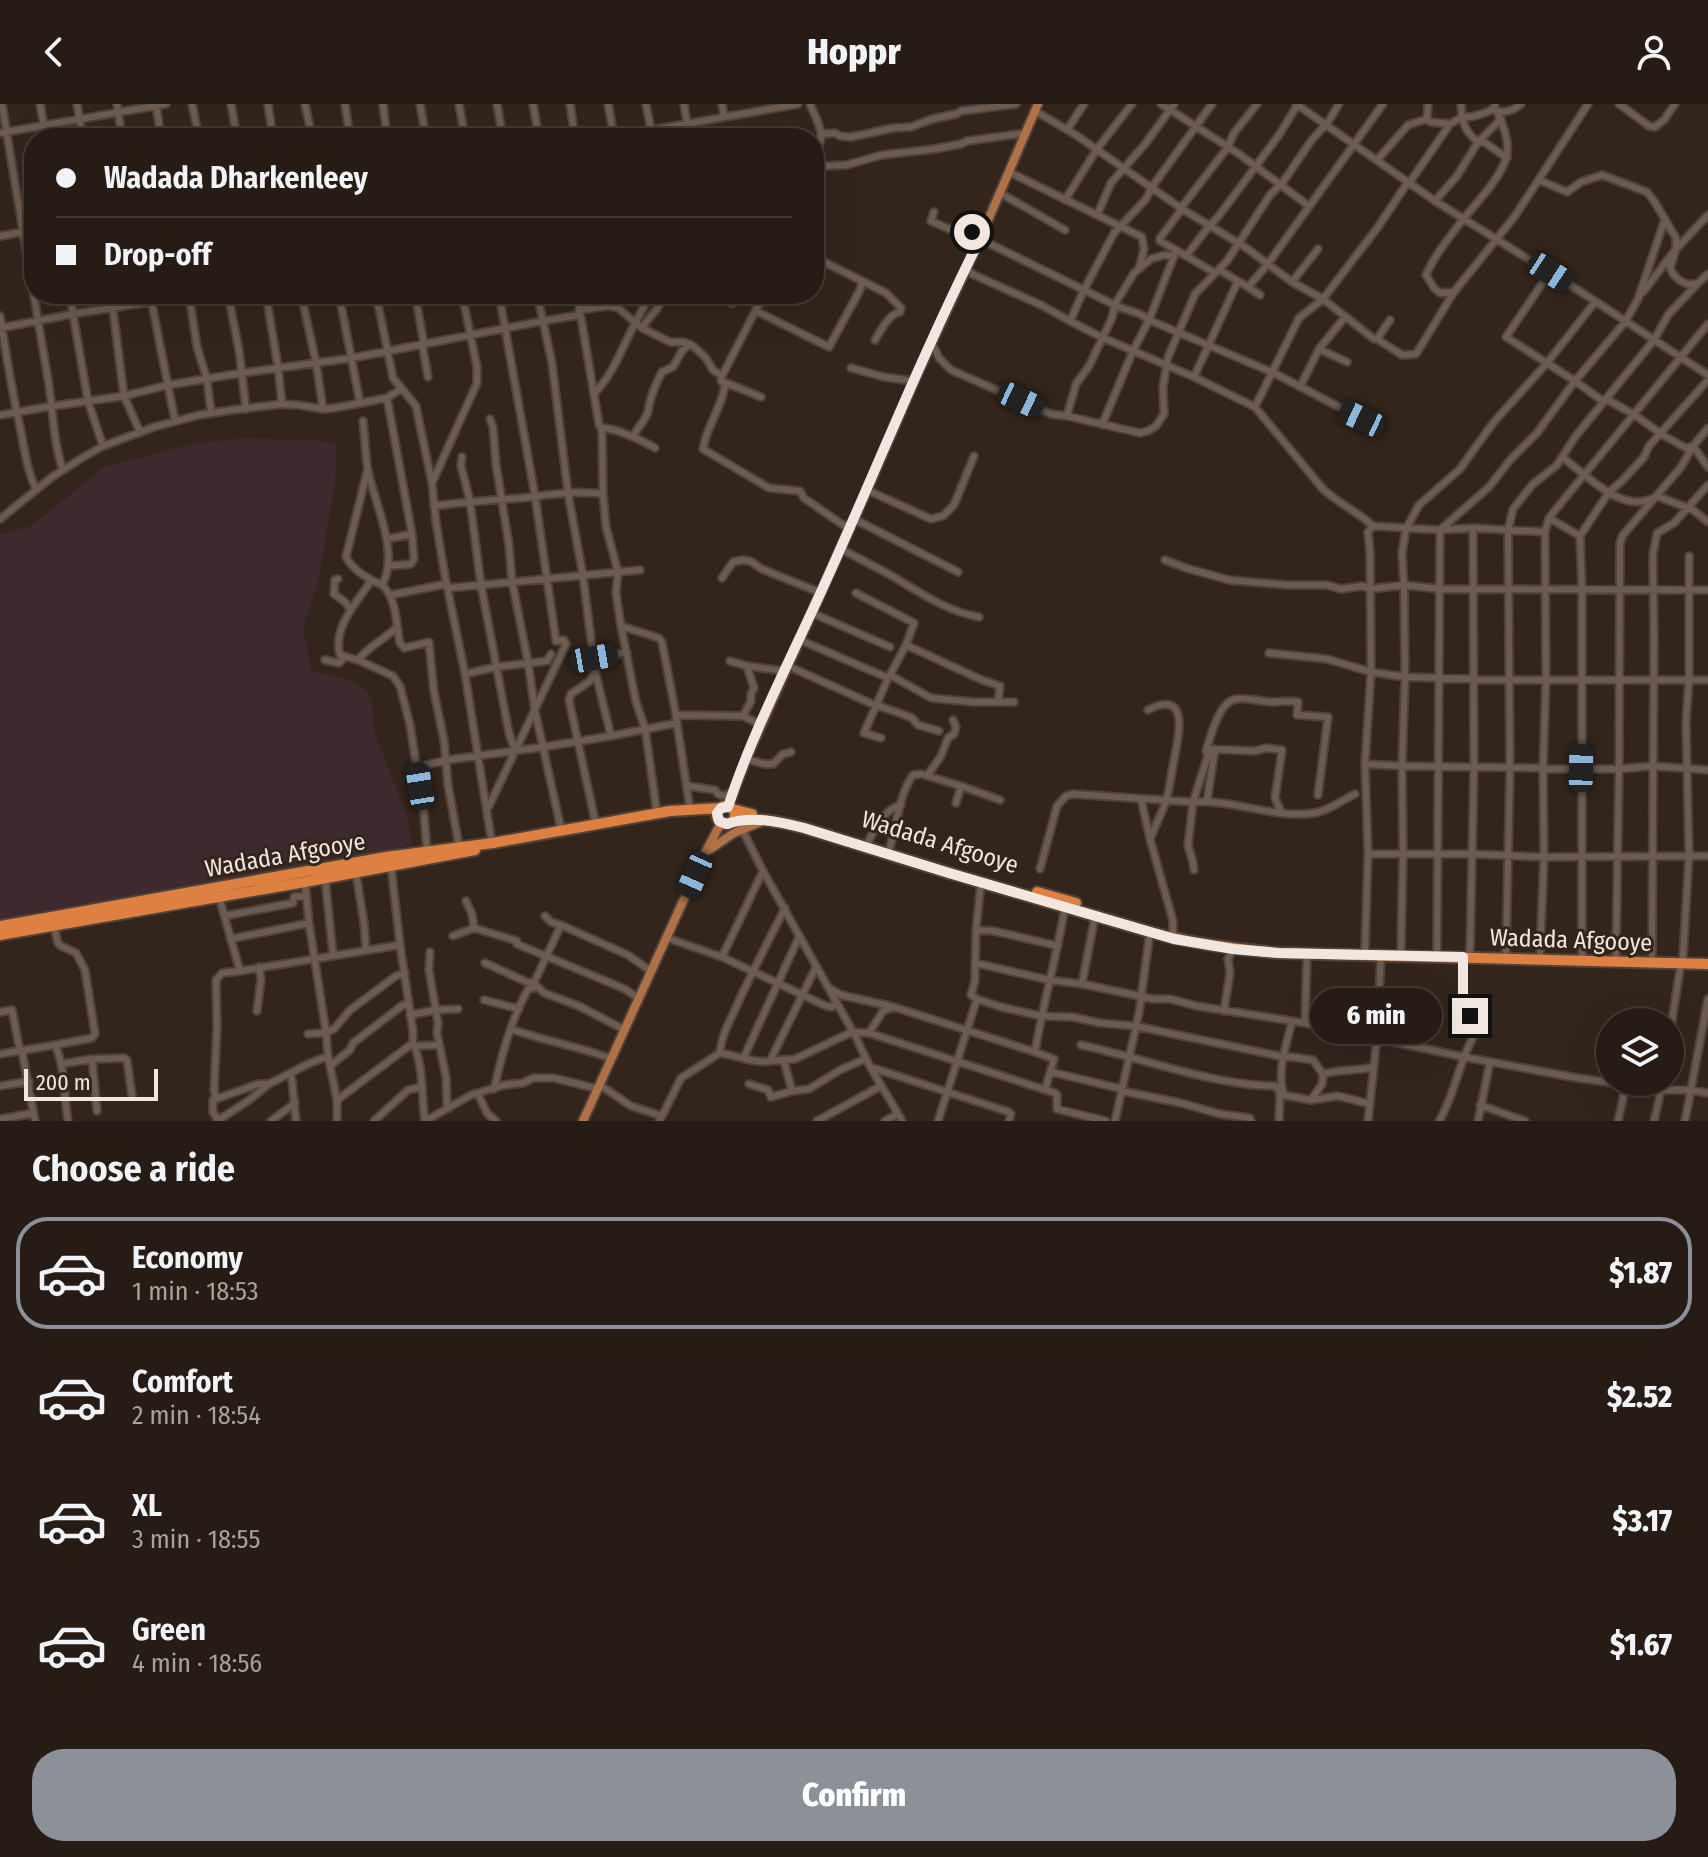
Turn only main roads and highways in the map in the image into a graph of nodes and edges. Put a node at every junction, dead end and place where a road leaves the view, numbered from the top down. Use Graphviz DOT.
graph roads {
  1 [pos="1037,108"];
  2 [pos="725,815"];
  3 [pos="763,821"];
  4 [pos="492,845"];
  5 [pos="705,853"];
  6 [pos="0,926"];
  7 [pos="0,935"];
  8 [pos="1466,954"];
  9 [pos="1708,958"];
  10 [pos="1682,960"];
  11 [pos="1708,964"];
  12 [pos="583,1121"];
  1 -- 2 [label="main road"];
  2 -- 3 [label="highway, Wadada Afgooye"];
  2 -- 4 [label="highway, Wadada Afgooye"];
  2 -- 4 [label="highway, Wadada Afgooye"];
  2 -- 5 [label="main road"];
  2 -- 8 [label="highway, Wadada Afgooye"];
  3 -- 5 [label="main road"];
  3 -- 8 [label="highway, Wadada Afgooye"];
  4 -- 6 [label="highway, Wadada Afgooye"];
  4 -- 7 [label="highway, Wadada Afgooye"];
  5 -- 12 [label="main road"];
  8 -- 10 [label="highway, Wadada Afgooye"];
  8 -- 10 [label="highway, Wadada Afgooye"];
  9 -- 10 [label="highway, Wadada Afgooye"];
  10 -- 11 [label="highway, Wadada Afgooye"];
}
